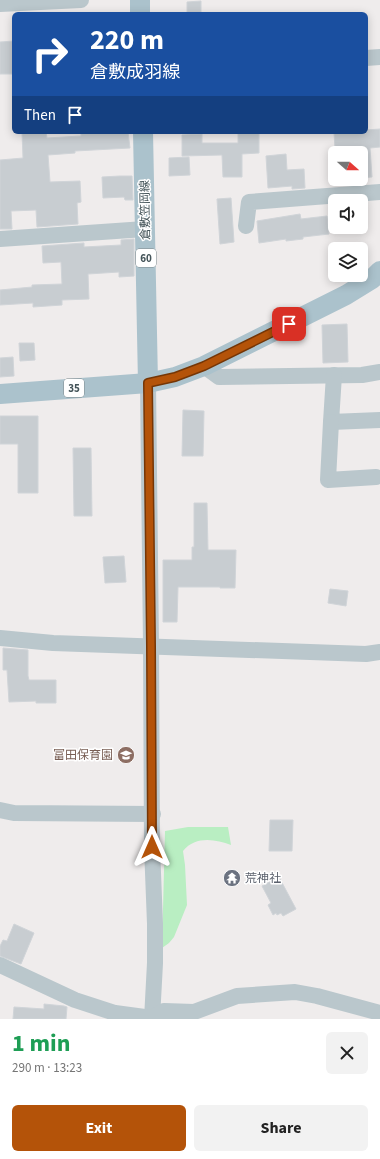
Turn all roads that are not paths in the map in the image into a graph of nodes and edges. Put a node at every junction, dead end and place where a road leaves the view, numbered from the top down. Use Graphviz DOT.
graph roads {
  1 [pos="81,0"];
  2 [pos="140,0"];
  3 [pos="0,4"];
  4 [pos="140,12"];
  5 [pos="380,57"];
  6 [pos="368,58"];
  7 [pos="143,134"];
  8 [pos="380,192"];
  9 [pos="246,226"];
  10 [pos="145,229"];
  11 [pos="0,239"];
  12 [pos="380,272"];
  13 [pos="204,366"];
  14 [pos="380,372"];
  15 [pos="334,375"];
  16 [pos="148,383"];
  17 [pos="0,394"];
  18 [pos="380,420"];
  19 [pos="331,422"];
  20 [pos="376,476"];
  21 [pos="0,638"];
  22 [pos="151,646"];
  23 [pos="380,652"];
  24 [pos="0,810"];
  25 [pos="153,814"];
  26 [pos="0,965"];
  27 [pos="380,1013"];
  28 [pos="196,1015"];
  29 [pos="152,1018"];
  1 -- 3 [label="street"];
  2 -- 4 [label="main road"];
  5 -- 6 [label="street"];
  7 -- 10 [label="main road, 倉敷笠岡線 / 60"];
  8 -- 9 [label="street"];
  10 -- 11 [label="street"];
  10 -- 16 [label="main road, 倉敷笠岡線 / 60"];
  12 -- 13 [label="main road, 35"];
  13 -- 15 [label="street"];
  13 -- 16 [label="main road, 35"];
  14 -- 15 [label="street"];
  15 -- 19 [label="street"];
  16 -- 17 [label="main road, 35"];
  16 -- 22 [label="street"];
  18 -- 19 [label="street"];
  19 -- 20 [label="street"];
  21 -- 22 [label="street"];
  22 -- 23 [label="street"];
  22 -- 25 [label="street"];
  24 -- 25 [label="street"];
  25 -- 29 [label="street"];
  26 -- 29 [label="street"];
  27 -- 28 [label="street"];
  28 -- 29 [label="street"];
}
